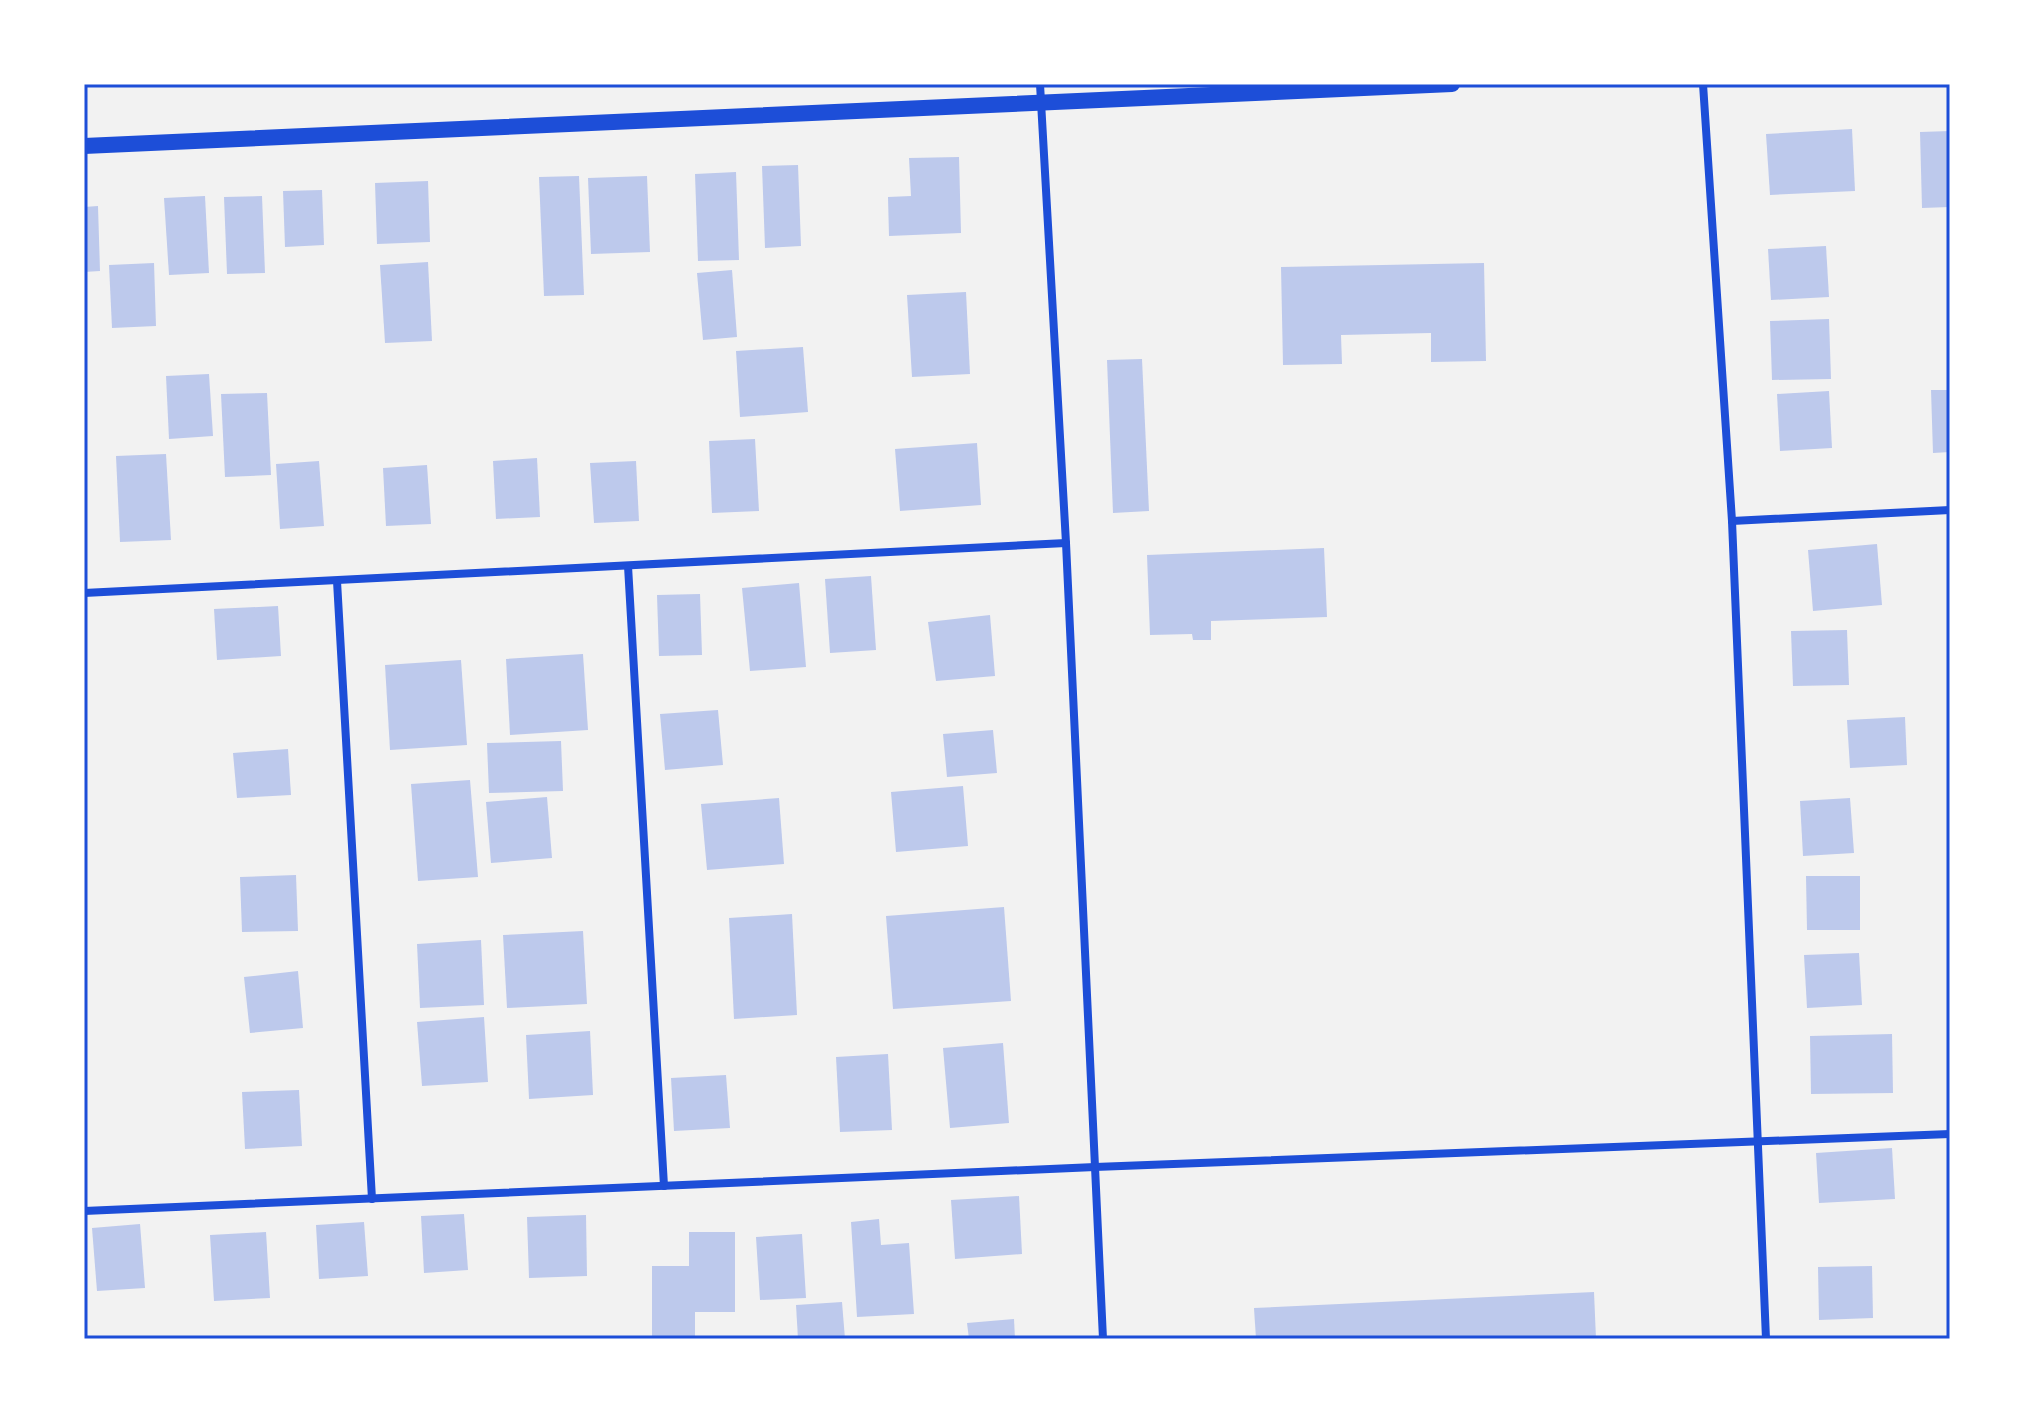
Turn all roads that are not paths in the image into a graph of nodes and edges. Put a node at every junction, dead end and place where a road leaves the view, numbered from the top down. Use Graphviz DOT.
graph roads {
  1 [pos="1040,84"];
  2 [pos="1452,84"];
  3 [pos="1703,84"];
  4 [pos="1040,104"];
  5 [pos="84,146"];
  6 [pos="1950,510"];
  7 [pos="1732,521"];
  8 [pos="1066,543"];
  9 [pos="628,566"];
  10 [pos="337,581"];
  11 [pos="84,593"];
  12 [pos="1950,1134"];
  13 [pos="1758,1143"];
  14 [pos="1095,1167"];
  15 [pos="664,1186"];
  16 [pos="372,1199"];
  17 [pos="84,1211"];
  18 [pos="1103,1339"];
  19 [pos="1766,1339"];
  1 -- 4 [label="street"];
  2 -- 4 [label="main road"];
  3 -- 7 [label="street"];
  4 -- 5 [label="main road"];
  4 -- 8 [label="street"];
  6 -- 7 [label="street"];
  7 -- 13 [label="street"];
  8 -- 9 [label="street"];
  8 -- 14 [label="street"];
  9 -- 10 [label="street"];
  9 -- 15 [label="street"];
  10 -- 11 [label="street"];
  10 -- 16 [label="street"];
  12 -- 13 [label="street"];
  13 -- 14 [label="street"];
  13 -- 19 [label="street"];
  14 -- 15 [label="street"];
  14 -- 18 [label="street"];
  15 -- 16 [label="street"];
  16 -- 17 [label="street"];
}
